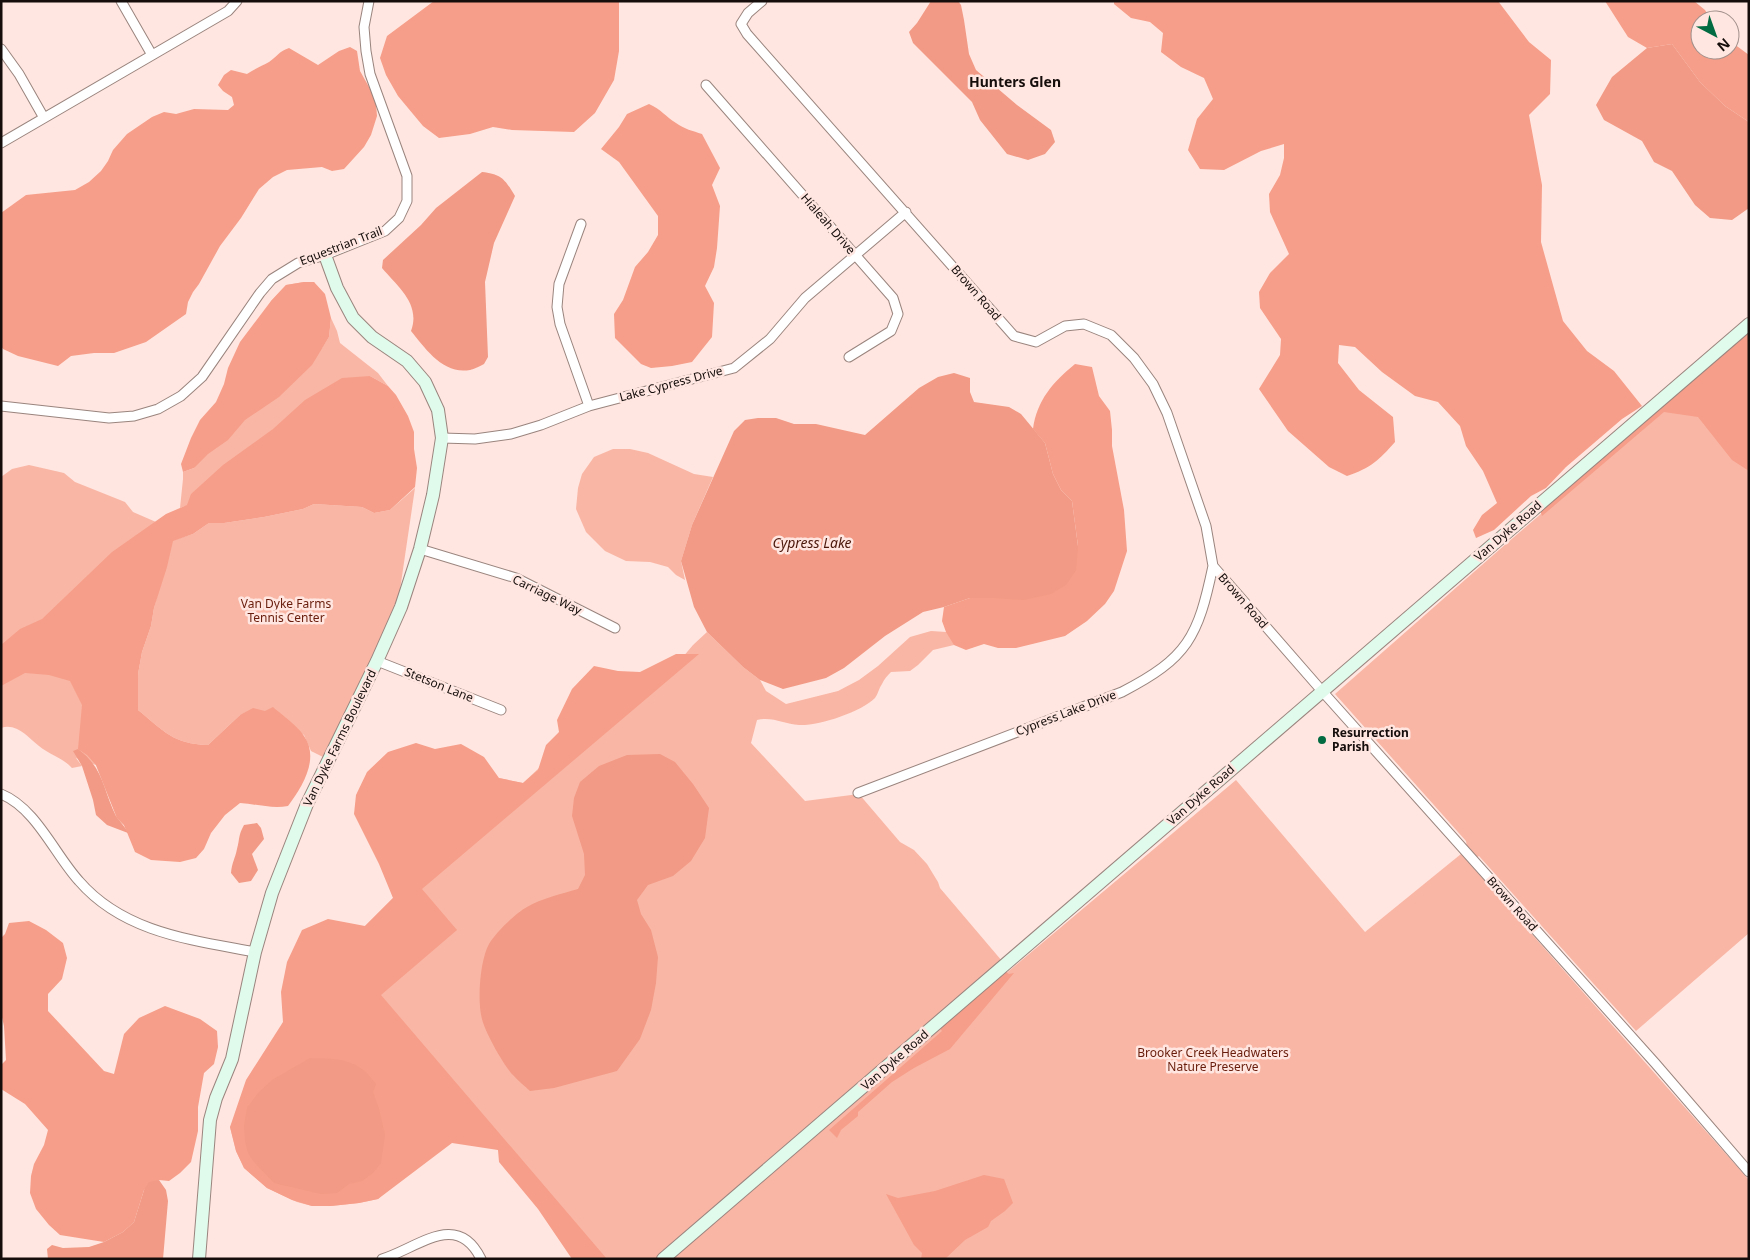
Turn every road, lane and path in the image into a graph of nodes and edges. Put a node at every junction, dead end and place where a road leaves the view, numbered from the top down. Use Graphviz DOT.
graph roads {
  1 [pos="121,1"];
  2 [pos="237,1"];
  3 [pos="369,1"];
  4 [pos="762,1"];
  5 [pos="1,49"];
  6 [pos="152,55"];
  7 [pos="706,86"];
  8 [pos="44,118"];
  9 [pos="1,143"];
  10 [pos="906,212"];
  11 [pos="581,224"];
  12 [pos="325,255"];
  13 [pos="856,256"];
  14 [pos="1746,327"];
  15 [pos="849,357"];
  16 [pos="1,406"];
  17 [pos="589,406"];
  18 [pos="442,438"];
  19 [pos="420,549"];
  20 [pos="1213,566"];
  21 [pos="615,628"];
  22 [pos="377,661"];
  23 [pos="1322,691"];
  24 [pos="501,710"];
  25 [pos="858,793"];
  26 [pos="1,794"];
  27 [pos="255,952"];
  28 [pos="1749,1172"];
  29 [pos="198,1259"];
  30 [pos="382,1259"];
  31 [pos="481,1259"];
  32 [pos="663,1259"];
  1 -- 6 [label="street"];
  2 -- 6 [label="street"];
  3 -- 12 [label="street, Equestrian Trail"];
  4 -- 10 [label="street, Brown Road"];
  5 -- 8 [label="street"];
  6 -- 8 [label="street"];
  7 -- 13 [label="street, Hialeah Drive"];
  8 -- 9 [label="street"];
  10 -- 13 [label="street, Lake Cypress Drive"];
  10 -- 20 [label="street, Brown Road"];
  11 -- 17 [label="street"];
  12 -- 16 [label="street, Equestrian Trail"];
  12 -- 18 [label="main road, Van Dyke Farms Boulevard"];
  13 -- 15 [label="street, Hialeah Drive"];
  13 -- 17 [label="street, Lake Cypress Drive"];
  14 -- 23 [label="main road, Van Dyke Road"];
  17 -- 18 [label="street, Lake Cypress Drive"];
  18 -- 19 [label="main road, Van Dyke Farms Boulevard"];
  19 -- 21 [label="street, Carriage Way"];
  19 -- 22 [label="main road, Van Dyke Farms Boulevard"];
  20 -- 23 [label="street, Brown Road"];
  20 -- 25 [label="street, Cypress Lake Drive"];
  22 -- 24 [label="street, Stetson Lane"];
  22 -- 27 [label="main road, Van Dyke Farms Boulevard"];
  23 -- 28 [label="street, Brown Road"];
  23 -- 32 [label="main road, Van Dyke Road"];
  26 -- 27 [label="street"];
  27 -- 29 [label="main road, Van Dyke Farms Boulevard"];
  30 -- 31 [label="street"];
}
